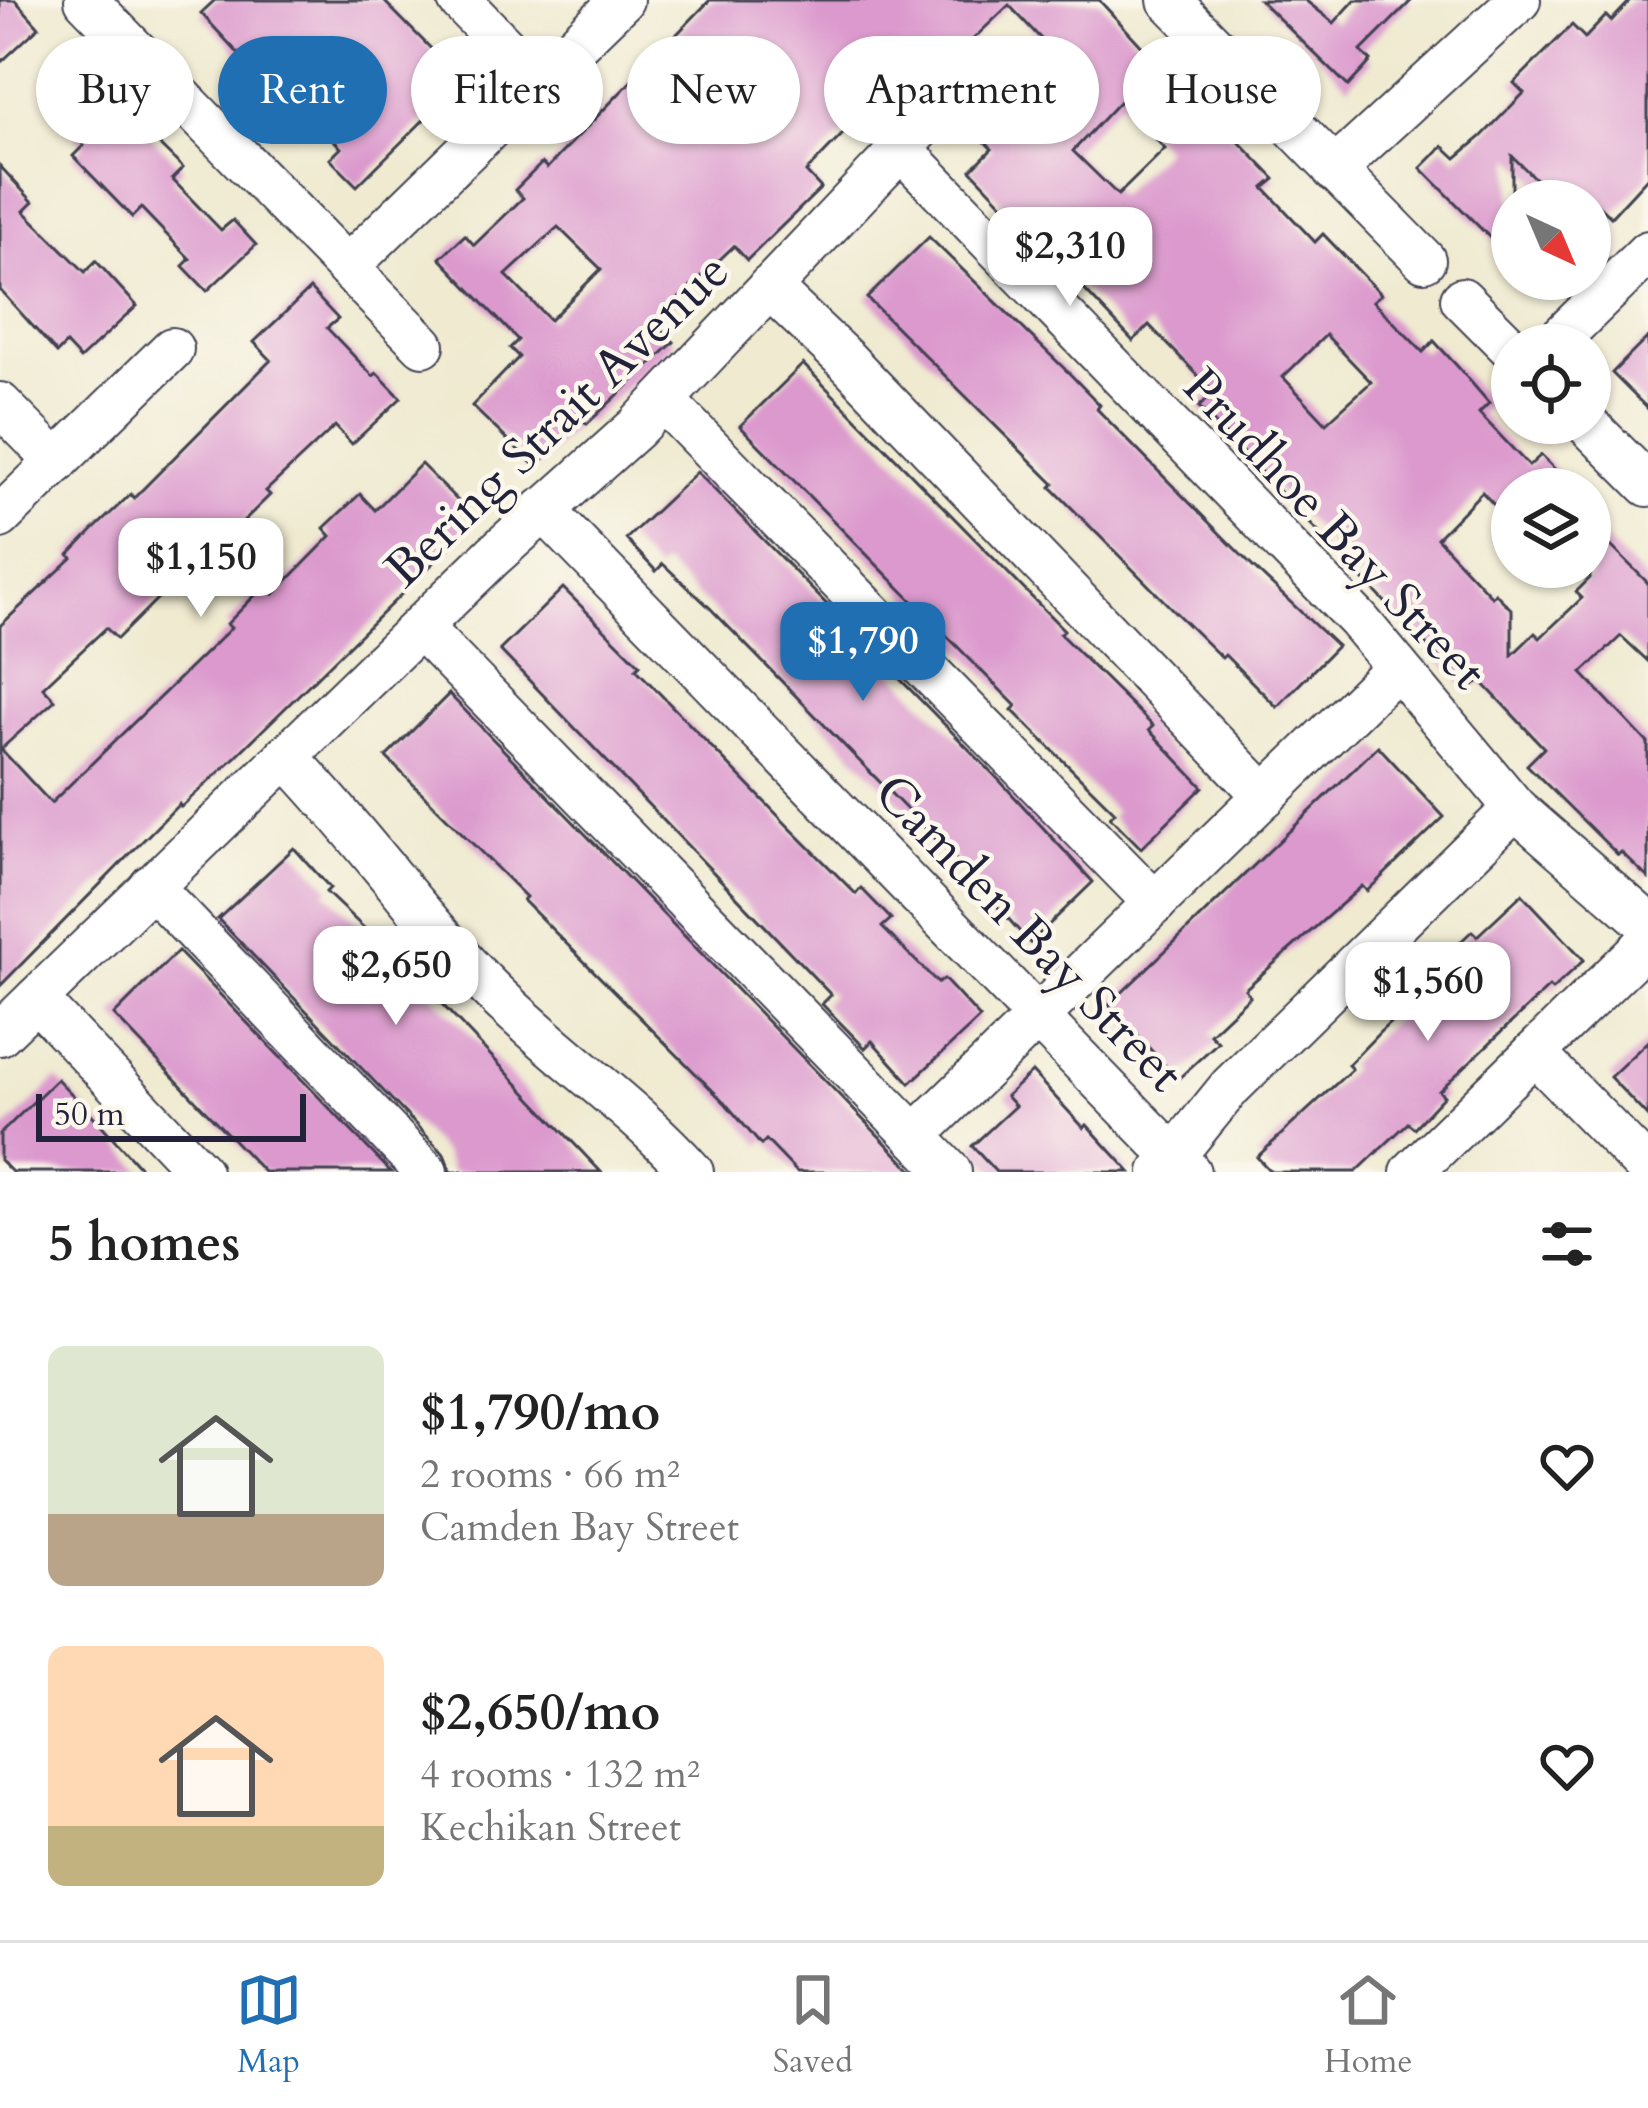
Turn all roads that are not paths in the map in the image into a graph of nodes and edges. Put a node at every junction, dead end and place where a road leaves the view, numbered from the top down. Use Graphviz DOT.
graph roads {
  1 [pos="86,0"];
  2 [pos="459,0"];
  3 [pos="622,0"];
  4 [pos="1168,0"];
  5 [pos="1519,0"];
  6 [pos="494,36"];
  7 [pos="585,36"];
  8 [pos="473,144"];
  9 [pos="902,144"];
  10 [pos="899,147"];
  11 [pos="1334,170"];
  12 [pos="1648,252"];
  13 [pos="1424,260"];
  14 [pos="347,267"];
  15 [pos="769,287"];
  16 [pos="1462,299"];
  17 [pos="1574,324"];
  18 [pos="1491,328"];
  19 [pos="423,345"];
  20 [pos="172,349"];
  21 [pos="663,400"];
  22 [pos="0,404"];
  23 [pos="1607,444"];
  24 [pos="56,462"];
  25 [pos="1648,485"];
  26 [pos="543,509"];
  27 [pos="0,518"];
  28 [pos="420,626"];
  29 [pos="1397,667"];
  30 [pos="286,756"];
  31 [pos="1265,796"];
  32 [pos="1515,808"];
  33 [pos="151,886"];
  34 [pos="1155,903"];
  35 [pos="1648,924"];
  36 [pos="1648,942"];
  37 [pos="36,999"];
  38 [pos="1038,1017"];
  39 [pos="0,1034"];
  40 [pos="1534,1053"];
  41 [pos="915,1136"];
  42 [pos="1174,1167"];
  43 [pos="1648,1169"];
  44 [pos="200,1172"];
  45 [pos="426,1172"];
  46 [pos="692,1172"];
  47 [pos="950,1172"];
  48 [pos="1414,1172"];
  1 -- 14 [label="street"];
  2 -- 6 [label="street"];
  3 -- 7 [label="street"];
  4 -- 11 [label="street"];
  5 -- 11 [label="street"];
  8 -- 14 [label="street"];
  9 -- 10 [label="street, Bering Strait Avenue"];
  10 -- 15 [label="street, Bering Strait Avenue"];
  10 -- 29 [label="street, Prudhoe Bay Street"];
  11 -- 13 [label="street"];
  12 -- 17 [label="street"];
  14 -- 19 [label="street"];
  15 -- 21 [label="street, Bering Strait Avenue"];
  15 -- 31 [label="street"];
  16 -- 18 [label="street"];
  20 -- 24 [label="street"];
  21 -- 26 [label="street, Bering Strait Avenue"];
  21 -- 34 [label="street"];
  22 -- 24 [label="street"];
  23 -- 25 [label="street"];
  24 -- 27 [label="street"];
  26 -- 28 [label="street, Bering Strait Avenue"];
  26 -- 38 [label="street, Camden Bay Street"];
  28 -- 30 [label="street, Bering Strait Avenue"];
  28 -- 41 [label="street"];
  29 -- 31 [label="street"];
  29 -- 32 [label="street, Prudhoe Bay Street"];
  30 -- 33 [label="street, Bering Strait Avenue"];
  30 -- 46 [label="street"];
  31 -- 34 [label="street"];
  32 -- 35 [label="street, Prudhoe Bay Street"];
  32 -- 42 [label="street"];
  33 -- 37 [label="street, Bering Strait Avenue"];
  33 -- 45 [label="street"];
  34 -- 38 [label="street"];
  36 -- 40 [label="street"];
  37 -- 39 [label="street, Bering Strait Avenue"];
  37 -- 44 [label="street"];
  38 -- 41 [label="street"];
  38 -- 42 [label="street, Camden Bay Street"];
  40 -- 43 [label="street"];
  40 -- 48 [label="street"];
  41 -- 47 [label="street"];
}
